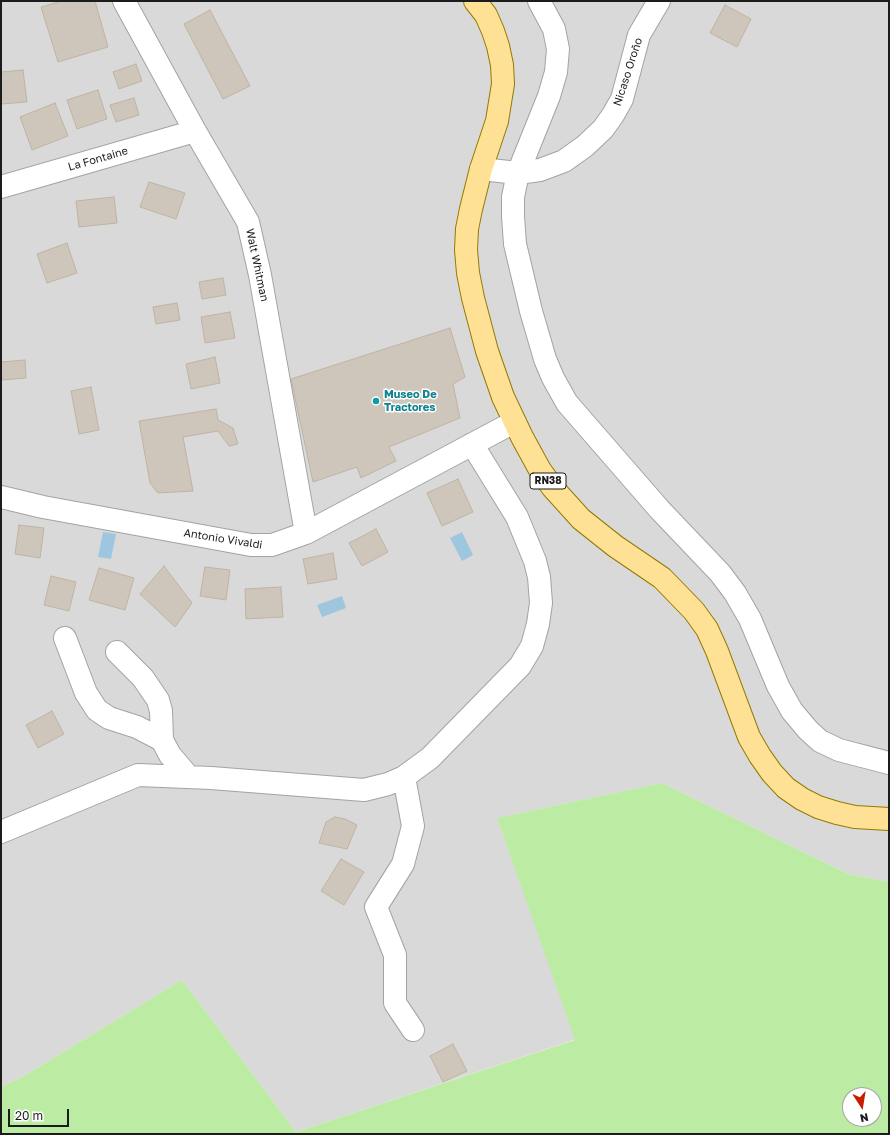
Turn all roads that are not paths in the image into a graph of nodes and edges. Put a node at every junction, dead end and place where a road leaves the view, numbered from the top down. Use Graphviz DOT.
graph roads {
  1 [pos="124,1"];
  2 [pos="475,1"];
  3 [pos="539,1"];
  4 [pos="659,1"];
  5 [pos="195,131"];
  6 [pos="481,169"];
  7 [pos="518,173"];
  8 [pos="1,187"];
  9 [pos="514,422"];
  10 [pos="472,444"];
  11 [pos="1,497"];
  12 [pos="306,533"];
  13 [pos="65,638"];
  14 [pos="117,652"];
  15 [pos="162,740"];
  16 [pos="889,763"];
  17 [pos="188,776"];
  18 [pos="404,777"];
  19 [pos="889,819"];
  20 [pos="1,832"];
  21 [pos="413,1030"];
  1 -- 5 [label="street, Walt Whitman"];
  2 -- 6 [label="main road, RN38"];
  3 -- 7 [label="street"];
  4 -- 7 [label="street, Nicaso Oroño"];
  5 -- 8 [label="street, La Fontaine"];
  5 -- 12 [label="street, Walt Whitman"];
  6 -- 7 [label="street, Nicaso Oroño"];
  6 -- 9 [label="main road, RN38"];
  7 -- 16 [label="street"];
  9 -- 10 [label="street, Antonio Vivaldi"];
  9 -- 19 [label="main road, RN38"];
  10 -- 12 [label="street, Antonio Vivaldi"];
  10 -- 18 [label="street"];
  11 -- 12 [label="street, Antonio Vivaldi"];
  13 -- 15 [label="street"];
  14 -- 15 [label="street"];
  15 -- 17 [label="street"];
  17 -- 18 [label="street"];
  17 -- 20 [label="street"];
  18 -- 21 [label="street"];
}
